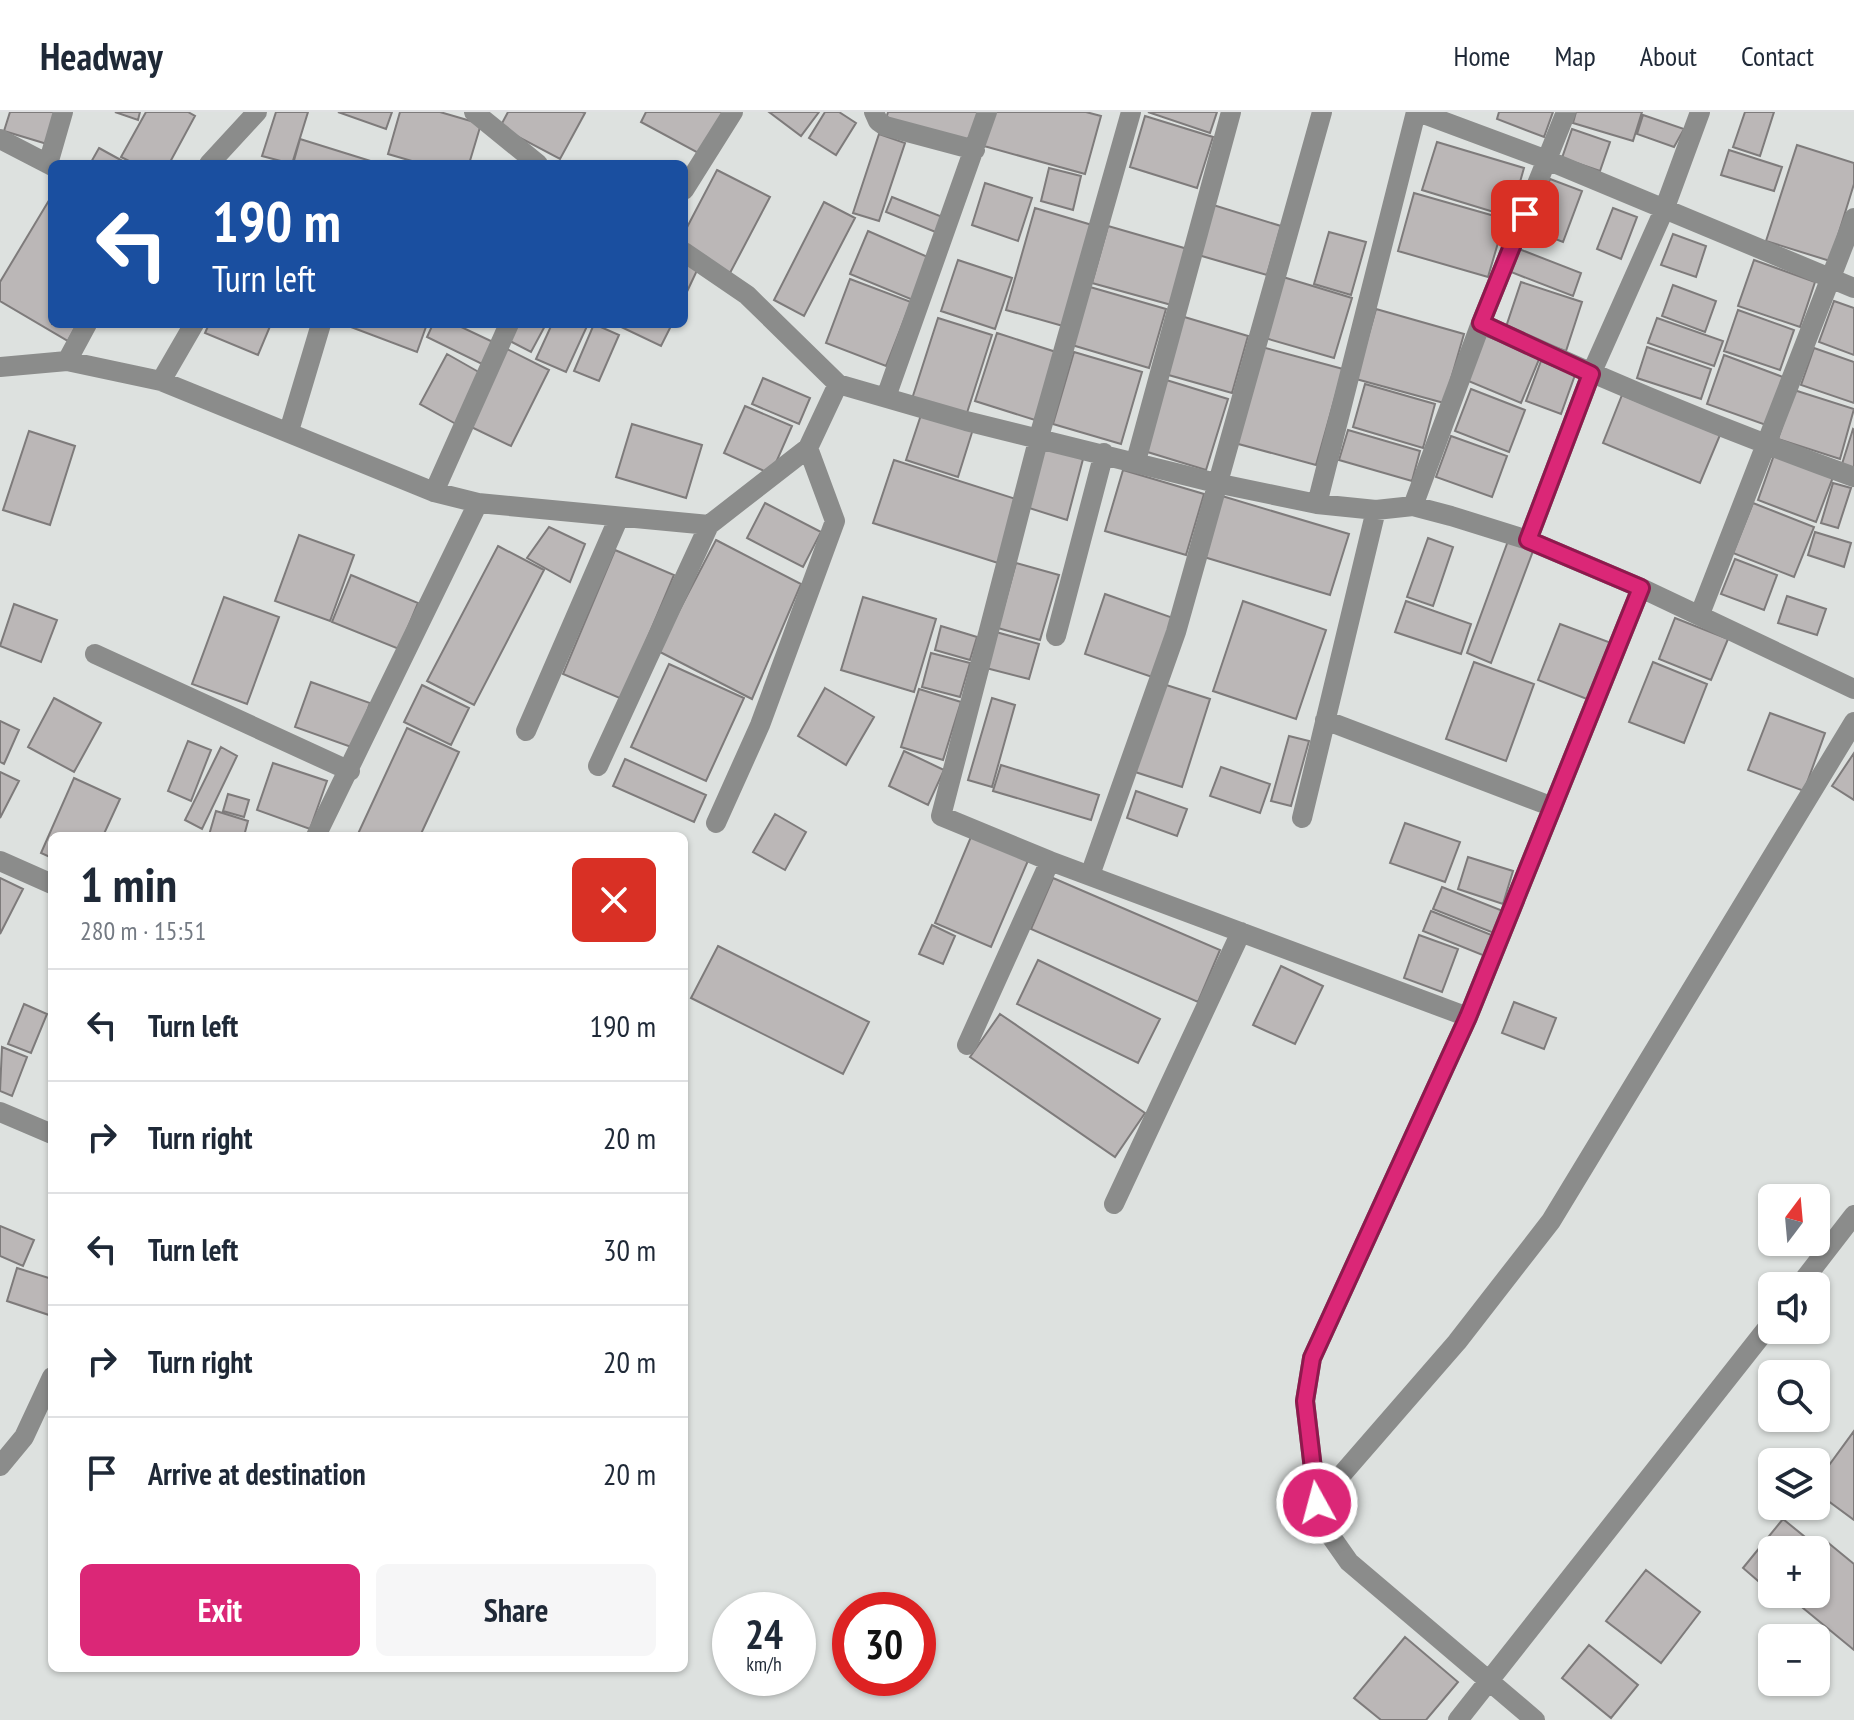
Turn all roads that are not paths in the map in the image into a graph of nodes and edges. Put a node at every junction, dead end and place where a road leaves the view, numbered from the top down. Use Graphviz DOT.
graph roads {
  1 [pos="63,112"];
  2 [pos="257,112"];
  3 [pos="474,112"];
  4 [pos="733,112"];
  5 [pos="874,112"];
  6 [pos="987,112"];
  7 [pos="1131,112"];
  8 [pos="1231,112"];
  9 [pos="1322,112"];
  10 [pos="1417,112"];
  11 [pos="1566,112"];
  12 [pos="1700,112"];
  13 [pos="0,139"];
  14 [pos="975,150"];
  15 [pos="51,160"];
  16 [pos="213,160"];
  17 [pos="533,160"];
  18 [pos="1547,160"];
  19 [pos="48,164"];
  20 [pos="688,184"];
  21 [pos="1664,210"];
  22 [pos="1854,218"];
  23 [pos="688,255"];
  24 [pos="1830,278"];
  25 [pos="1854,288"];
  26 [pos="1481,323"];
  27 [pos="85,328"];
  28 [pos="192,328"];
  29 [pos="320,328"];
  30 [pos="507,328"];
  31 [pos="67,361"];
  32 [pos="0,367"];
  33 [pos="1591,374"];
  34 [pos="161,381"];
  35 [pos="838,384"];
  36 [pos="886,397"];
  37 [pos="289,431"];
  38 [pos="1039,437"];
  39 [pos="1766,445"];
  40 [pos="808,448"];
  41 [pos="1104,453"];
  42 [pos="1136,461"];
  43 [pos="1854,477"];
  44 [pos="1216,483"];
  45 [pos="434,492"];
  46 [pos="478,503"];
  47 [pos="1317,504"];
  48 [pos="1413,506"];
  49 [pos="1376,510"];
  50 [pos="619,517"];
  51 [pos="709,525"];
  52 [pos="1528,540"];
  53 [pos="1641,588"];
  54 [pos="1700,614"];
  55 [pos="1056,636"];
  56 [pos="95,654"];
  57 [pos="1852,680"];
  58 [pos="1325,720"];
  59 [pos="1854,722"];
  60 [pos="526,731"];
  61 [pos="598,766"];
  62 [pos="350,771"];
  63 [pos="1553,807"];
  64 [pos="1302,818"];
  65 [pos="716,823"];
  66 [pos="318,832"];
  67 [pos="0,861"];
  68 [pos="1050,861"];
  69 [pos="1090,875"];
  70 [pos="48,882"];
  71 [pos="1241,932"];
  72 [pos="1468,1017"];
  73 [pos="967,1045"];
  74 [pos="0,1112"];
  75 [pos="48,1132"];
  76 [pos="1114,1204"];
  77 [pos="1854,1215"];
  78 [pos="1810,1272"];
  79 [pos="1758,1340"];
  80 [pos="48,1386"];
  81 [pos="0,1466"];
  82 [pos="1317,1503"];
  83 [pos="1490,1682"];
  84 [pos="1458,1720"];
  85 [pos="1535,1720"];
  1 -- 15 [label="street"];
  2 -- 16 [label="street"];
  3 -- 17 [label="street"];
  4 -- 20 [label="street"];
  5 -- 14 [label="street"];
  6 -- 14 [label="street"];
  7 -- 38 [label="street"];
  8 -- 42 [label="street"];
  9 -- 44 [label="street"];
  10 -- 18 [label="street"];
  10 -- 47 [label="street"];
  11 -- 18 [label="street"];
  12 -- 21 [label="street"];
  13 -- 19 [label="street"];
  14 -- 36 [label="street"];
  18 -- 21 [label="street"];
  18 -- 26 [label="street"];
  21 -- 24 [label="street"];
  21 -- 33 [label="street"];
  22 -- 24 [label="street"];
  23 -- 35 [label="street"];
  24 -- 25 [label="street"];
  24 -- 39 [label="street"];
  26 -- 33 [label="street"];
  26 -- 48 [label="street"];
  27 -- 31 [label="street"];
  28 -- 34 [label="street"];
  29 -- 37 [label="street"];
  30 -- 45 [label="street"];
  31 -- 32 [label="street"];
  31 -- 34 [label="street"];
  33 -- 39 [label="street"];
  33 -- 52 [label="street"];
  34 -- 37 [label="street"];
  35 -- 36 [label="street"];
  35 -- 40 [label="street"];
  36 -- 38 [label="street"];
  37 -- 45 [label="street"];
  38 -- 41 [label="street"];
  38 -- 68 [label="street"];
  39 -- 43 [label="street"];
  39 -- 54 [label="street"];
  40 -- 51 [label="street"];
  40 -- 65 [label="street"];
  41 -- 42 [label="street"];
  41 -- 55 [label="street"];
  42 -- 44 [label="street"];
  44 -- 47 [label="street"];
  44 -- 69 [label="street"];
  45 -- 46 [label="street"];
  46 -- 50 [label="street"];
  46 -- 62 [label="street"];
  47 -- 49 [label="street"];
  48 -- 49 [label="street"];
  48 -- 52 [label="street"];
  49 -- 58 [label="street"];
  50 -- 51 [label="street"];
  50 -- 60 [label="street"];
  51 -- 61 [label="street"];
  52 -- 53 [label="street"];
  53 -- 54 [label="street"];
  53 -- 63 [label="street"];
  54 -- 57 [label="street"];
  56 -- 62 [label="street"];
  58 -- 63 [label="street"];
  58 -- 64 [label="street"];
  59 -- 82 [label="street"];
  62 -- 66 [label="street"];
  63 -- 72 [label="street"];
  67 -- 70 [label="street"];
  68 -- 69 [label="street"];
  68 -- 73 [label="street"];
  69 -- 71 [label="street"];
  71 -- 72 [label="street"];
  71 -- 76 [label="street"];
  72 -- 82 [label="street"];
  74 -- 75 [label="street"];
  77 -- 78 [label="street"];
  79 -- 83 [label="street"];
  80 -- 81 [label="street"];
  82 -- 83 [label="street"];
  83 -- 84 [label="street"];
  83 -- 85 [label="street"];
}
